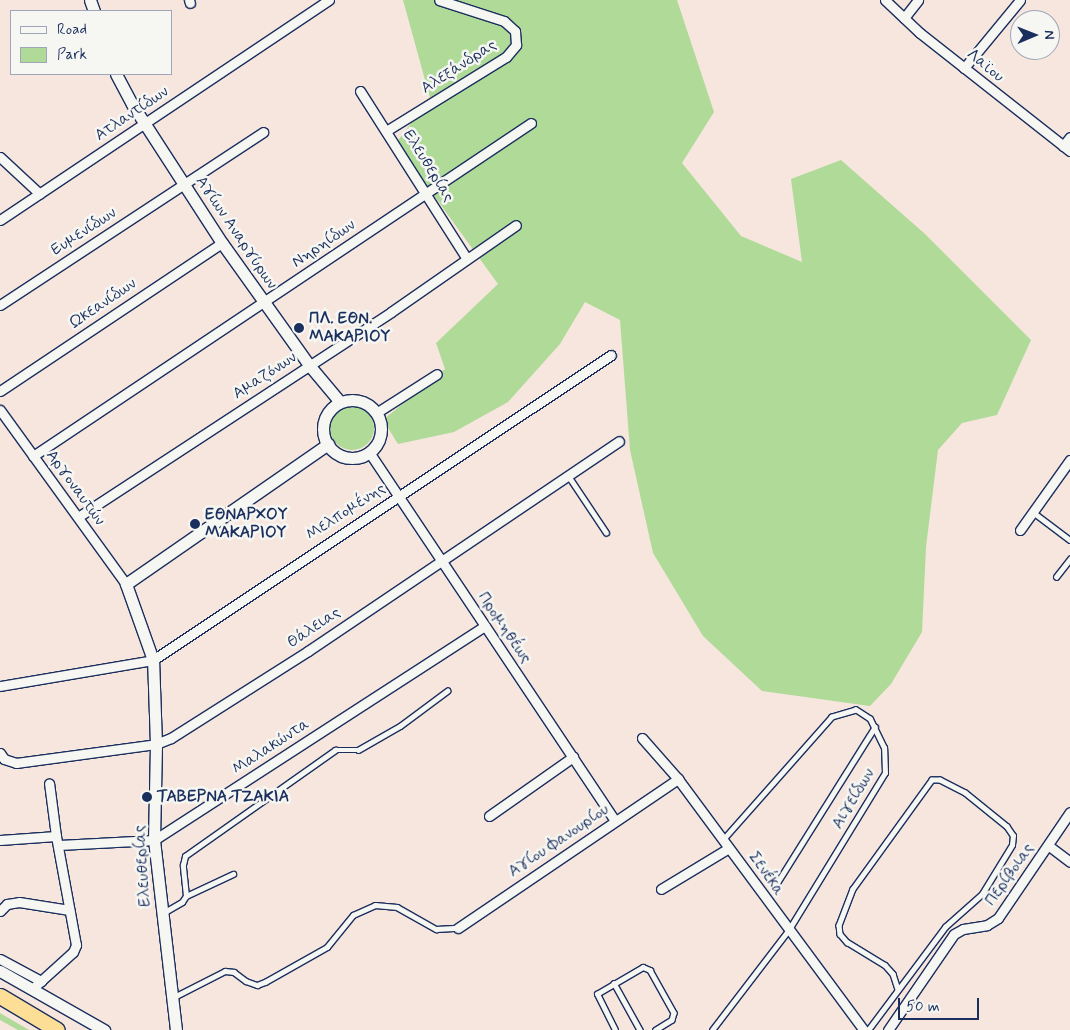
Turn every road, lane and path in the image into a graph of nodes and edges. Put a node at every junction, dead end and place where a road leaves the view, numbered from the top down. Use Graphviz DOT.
graph roads {
  1 [pos="329,0"];
  2 [pos="439,0"];
  3 [pos="885,0"];
  4 [pos="918,0"];
  5 [pos="1020,0"];
  6 [pos="904,18"];
  7 [pos="964,68"];
  8 [pos="117,75"];
  9 [pos="360,91"];
  10 [pos="531,123"];
  11 [pos="144,124"];
  12 [pos="386,130"];
  13 [pos="263,132"];
  14 [pos="1070,138"];
  15 [pos="1067,148"];
  16 [pos="0,157"];
  17 [pos="184,185"];
  18 [pos="426,193"];
  19 [pos="40,194"];
  20 [pos="0,220"];
  21 [pos="516,225"];
  22 [pos="222,243"];
  23 [pos="467,259"];
  24 [pos="264,303"];
  25 [pos="0,305"];
  26 [pos="612,355"];
  27 [pos="309,365"];
  28 [pos="436,374"];
  29 [pos="0,391"];
  30 [pos="340,402"];
  31 [pos="0,410"];
  32 [pos="376,413"];
  33 [pos="619,441"];
  34 [pos="328,444"];
  35 [pos="369,452"];
  36 [pos="34,456"];
  37 [pos="1070,460"];
  38 [pos="568,475"];
  39 [pos="398,496"];
  40 [pos="1033,512"];
  41 [pos="78,518"];
  42 [pos="1020,530"];
  43 [pos="606,532"];
  44 [pos="1070,540"];
  45 [pos="1070,559"];
  46 [pos="441,560"];
  47 [pos="1056,577"];
  48 [pos="126,584"];
  49 [pos="485,626"];
  50 [pos="153,660"];
  51 [pos="0,686"];
  52 [pos="447,691"];
  53 [pos="875,727"];
  54 [pos="642,738"];
  55 [pos="156,744"];
  56 [pos="0,753"];
  57 [pos="573,757"];
  58 [pos="678,779"];
  59 [pos="49,783"];
  60 [pos="1070,812"];
  61 [pos="489,816"];
  62 [pos="615,821"];
  63 [pos="0,840"];
  64 [pos="57,840"];
  65 [pos="154,840"];
  66 [pos="724,840"];
  67 [pos="1049,846"];
  68 [pos="730,848"];
  69 [pos="1070,862"];
  70 [pos="233,874"];
  71 [pos="777,883"];
  72 [pos="661,888"];
  73 [pos="186,896"];
  74 [pos="0,910"];
  75 [pos="69,910"];
  76 [pos="162,914"];
  77 [pos="458,928"];
  78 [pos="788,931"];
  79 [pos="0,959"];
  80 [pos="0,971"];
  81 [pos="41,981"];
  82 [pos="614,983"];
  83 [pos="32,989"];
  84 [pos="898,989"];
  85 [pos="0,996"];
  86 [pos="173,998"];
  87 [pos="57,1030"];
  88 [pos="104,1030"];
  89 [pos="176,1030"];
  90 [pos="615,1030"];
  91 [pos="640,1030"];
  92 [pos="656,1030"];
  93 [pos="712,1030"];
  94 [pos="866,1030"];
  95 [pos="888,1030"];
  1 -- 11 [label="street, Ατλαντίδων"];
  2 -- 12 [label="street, Αλεξάνδρας"];
  3 -- 6 [label="street, Λαϊου"];
  4 -- 6 [label="street"];
  5 -- 7 [label="street"];
  6 -- 7 [label="street, Λαϊου"];
  7 -- 15 [label="street, Λαϊου"];
  8 -- 11 [label="street, Αγίων Αναργύρων"];
  9 -- 12 [label="street, Ελευθερίας"];
  10 -- 18 [label="street, Νηρηίδων"];
  11 -- 17 [label="street, Αγίων Αναργύρων"];
  11 -- 19 [label="street, Ατλαντίδων"];
  12 -- 18 [label="street, Ελευθερίας"];
  13 -- 17 [label="street, Ευμενίδων"];
  14 -- 15 [label="street"];
  16 -- 19 [label="street"];
  17 -- 22 [label="street, Αγίων Αναργύρων"];
  17 -- 25 [label="street, Ευμενίδων"];
  18 -- 23 [label="street, Ελευθερίας"];
  18 -- 24 [label="street, Νηρηίδων"];
  19 -- 20 [label="street, Ατλαντίδων"];
  21 -- 23 [label="street, Αμαζόνων"];
  22 -- 24 [label="street, Αγίων Αναργύρων"];
  22 -- 29 [label="street, Ωκεανίδων"];
  23 -- 27 [label="street, Αμαζόνων"];
  24 -- 27 [label="street, Αγίων Αναργύρων"];
  24 -- 36 [label="street, Νηρηίδων"];
  26 -- 39 [label="street, Μελπομένης"];
  27 -- 30 [label="street, Αγίων Αναργύρων"];
  27 -- 41 [label="street, Αμαζόνων"];
  28 -- 32 [label="street"];
  30 -- 32 [label="street"];
  30 -- 34 [label="street"];
  31 -- 36 [label="street, Αργοναυτών"];
  32 -- 35 [label="street"];
  33 -- 38 [label="street, Θάλειας"];
  34 -- 35 [label="street"];
  34 -- 48 [label="street"];
  35 -- 39 [label="street, Προμηθέως"];
  36 -- 41 [label="street, Αργοναυτών"];
  37 -- 40 [label="street"];
  38 -- 43 [label="lane"];
  38 -- 46 [label="street, Θάλειας"];
  39 -- 46 [label="street, Προμηθέως"];
  39 -- 50 [label="street, Μελπομένης"];
  40 -- 42 [label="street"];
  40 -- 44 [label="lane"];
  41 -- 48 [label="street, Αργοναυτών"];
  45 -- 47 [label="lane"];
  46 -- 49 [label="street, Προμηθέως"];
  46 -- 55 [label="street, Θάλειας"];
  48 -- 50 [label="street, Ελευθερίας"];
  49 -- 57 [label="street, Προμηθέως"];
  49 -- 65 [label="street, Μαλακώντα"];
  50 -- 51 [label="street, Μελπομένης"];
  50 -- 55 [label="street, Ελευθερίας"];
  52 -- 73 [label="lane"];
  53 -- 66 [label="lane, Αιγείδων"];
  53 -- 71 [label="lane"];
  53 -- 78 [label="lane, Αιγείδων"];
  54 -- 58 [label="street, Σενέκα"];
  55 -- 56 [label="street, Θάλειας"];
  55 -- 65 [label="street, Ελευθερίας"];
  57 -- 61 [label="street"];
  57 -- 62 [label="street, Προμηθέως"];
  58 -- 62 [label="street, Αγίου Φανουρίου"];
  58 -- 66 [label="street, Σενέκα"];
  59 -- 64 [label="street"];
  60 -- 67 [label="street, Περίβοιας"];
  62 -- 77 [label="street, Αγίου Φανουρίου"];
  63 -- 64 [label="street, Μαλακώντα"];
  64 -- 65 [label="street, Μαλακώντα"];
  64 -- 75 [label="street"];
  65 -- 76 [label="street, Ελευθερίας"];
  66 -- 68 [label="street, Σενέκα"];
  67 -- 69 [label="street"];
  67 -- 95 [label="street, Περίβοιας"];
  68 -- 72 [label="street"];
  68 -- 78 [label="street, Σενέκα"];
  70 -- 73 [label="lane"];
  73 -- 76 [label="lane"];
  74 -- 75 [label="street"];
  75 -- 81 [label="street"];
  76 -- 86 [label="street, Ελευθερίας"];
  77 -- 86 [label="lane"];
  78 -- 93 [label="lane, Αιγείδων"];
  78 -- 94 [label="street, Σενέκα"];
  79 -- 81 [label="street"];
  80 -- 83 [label="street"];
  81 -- 83 [label="street"];
  82 -- 90 [label="lane"];
  82 -- 91 [label="lane"];
  82 -- 92 [label="lane"];
  83 -- 88 [label="street"];
  84 -- 84 [label="lane"];
  84 -- 94 [label="lane"];
  85 -- 87 [label="highway"];
  86 -- 89 [label="street, Ελευθερίας"];
}
